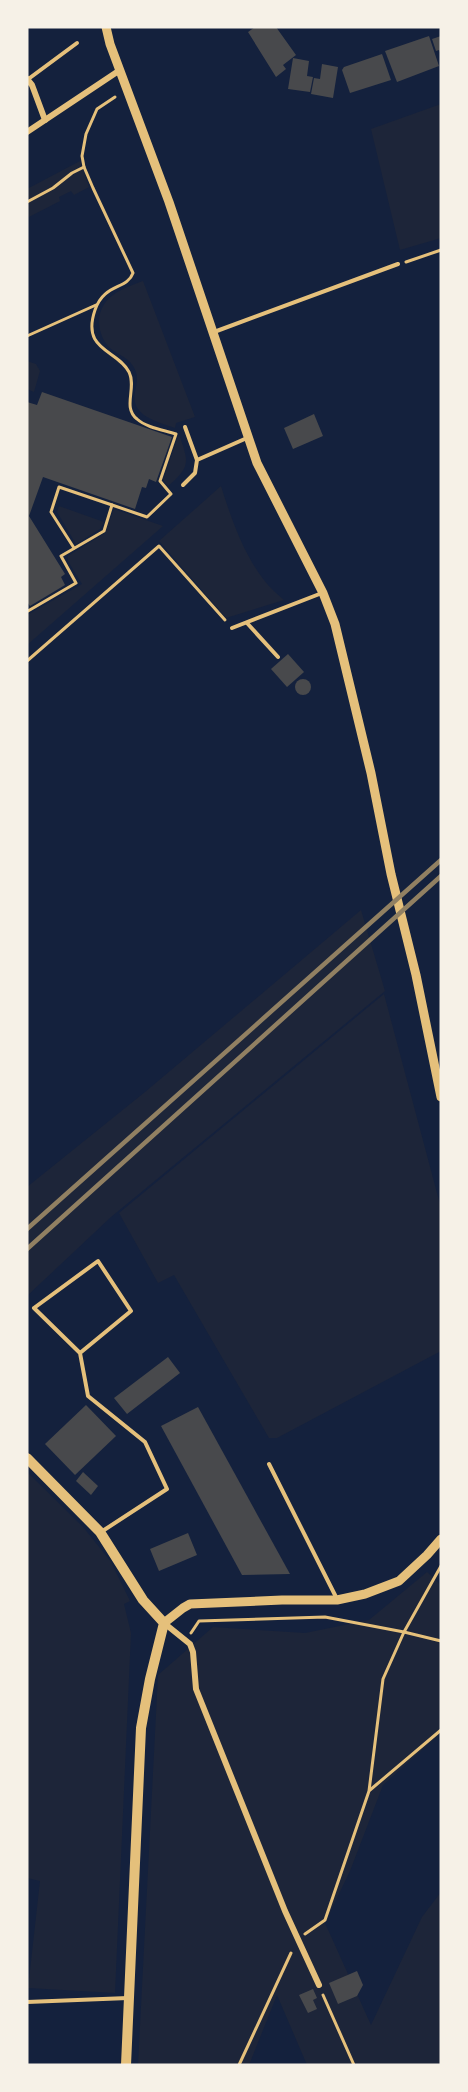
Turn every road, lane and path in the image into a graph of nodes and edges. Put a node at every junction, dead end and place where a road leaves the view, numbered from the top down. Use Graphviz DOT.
graph roads {
  1 [pos="106,27"];
  2 [pos="78,43"];
  3 [pos="120,70"];
  4 [pos="27,79"];
  5 [pos="127,89"];
  6 [pos="45,120"];
  7 [pos="27,132"];
  8 [pos="84,167"];
  9 [pos="27,202"];
  10 [pos="441,250"];
  11 [pos="398,264"];
  12 [pos="97,304"];
  13 [pos="213,332"];
  14 [pos="27,336"];
  15 [pos="185,428"];
  16 [pos="248,438"];
  17 [pos="197,460"];
  18 [pos="183,485"];
  19 [pos="112,505"];
  20 [pos="75,548"];
  21 [pos="323,592"];
  22 [pos="27,610"];
  23 [pos="247,623"];
  24 [pos="232,628"];
  25 [pos="278,657"];
  26 [pos="27,661"];
  27 [pos="441,1097"];
  28 [pos="80,1353"];
  29 [pos="27,1458"];
  30 [pos="269,1464"];
  31 [pos="100,1532"];
  32 [pos="441,1539"];
  33 [pos="441,1566"];
  34 [pos="337,1600"];
  35 [pos="165,1623"];
  36 [pos="404,1632"];
  37 [pos="185,1640"];
  38 [pos="441,1641"];
  39 [pos="441,1730"];
  40 [pos="369,1791"];
  41 [pos="298,1939"];
  42 [pos="319,1985"];
  43 [pos="129,1998"];
  44 [pos="27,2001"];
  45 [pos="327,2004"];
  46 [pos="126,2065"];
  47 [pos="239,2065"];
  48 [pos="354,2065"];
  1 -- 3 [label="street"];
  2 -- 4 [label="lane"];
  3 -- 5 [label="street"];
  3 -- 6 [label="street"];
  4 -- 6 [label="street"];
  5 -- 8 [label="path"];
  5 -- 13 [label="street"];
  6 -- 7 [label="street"];
  8 -- 9 [label="path"];
  8 -- 12 [label="path"];
  10 -- 11 [label="path"];
  11 -- 13 [label="lane"];
  12 -- 14 [label="path"];
  12 -- 19 [label="path"];
  13 -- 16 [label="street"];
  15 -- 17 [label="lane"];
  16 -- 17 [label="lane"];
  16 -- 21 [label="street"];
  17 -- 18 [label="lane"];
  19 -- 20 [label="path"];
  19 -- 20 [label="path"];
  20 -- 22 [label="path"];
  21 -- 23 [label="lane"];
  21 -- 27 [label="street"];
  23 -- 24 [label="lane"];
  23 -- 25 [label="lane"];
  24 -- 26 [label="path"];
  28 -- 28 [label="lane"];
  28 -- 31 [label="lane"];
  29 -- 31 [label="main road"];
  30 -- 34 [label="lane"];
  31 -- 35 [label="main road"];
  32 -- 34 [label="street"];
  33 -- 36 [label="path"];
  34 -- 35 [label="street"];
  35 -- 37 [label="street"];
  35 -- 43 [label="main road"];
  36 -- 37 [label="path"];
  36 -- 38 [label="path"];
  36 -- 40 [label="path"];
  37 -- 41 [label="street"];
  39 -- 40 [label="path"];
  40 -- 41 [label="path"];
  41 -- 42 [label="street"];
  41 -- 47 [label="path"];
  43 -- 44 [label="lane"];
  43 -- 46 [label="main road"];
  45 -- 48 [label="path"];
}
